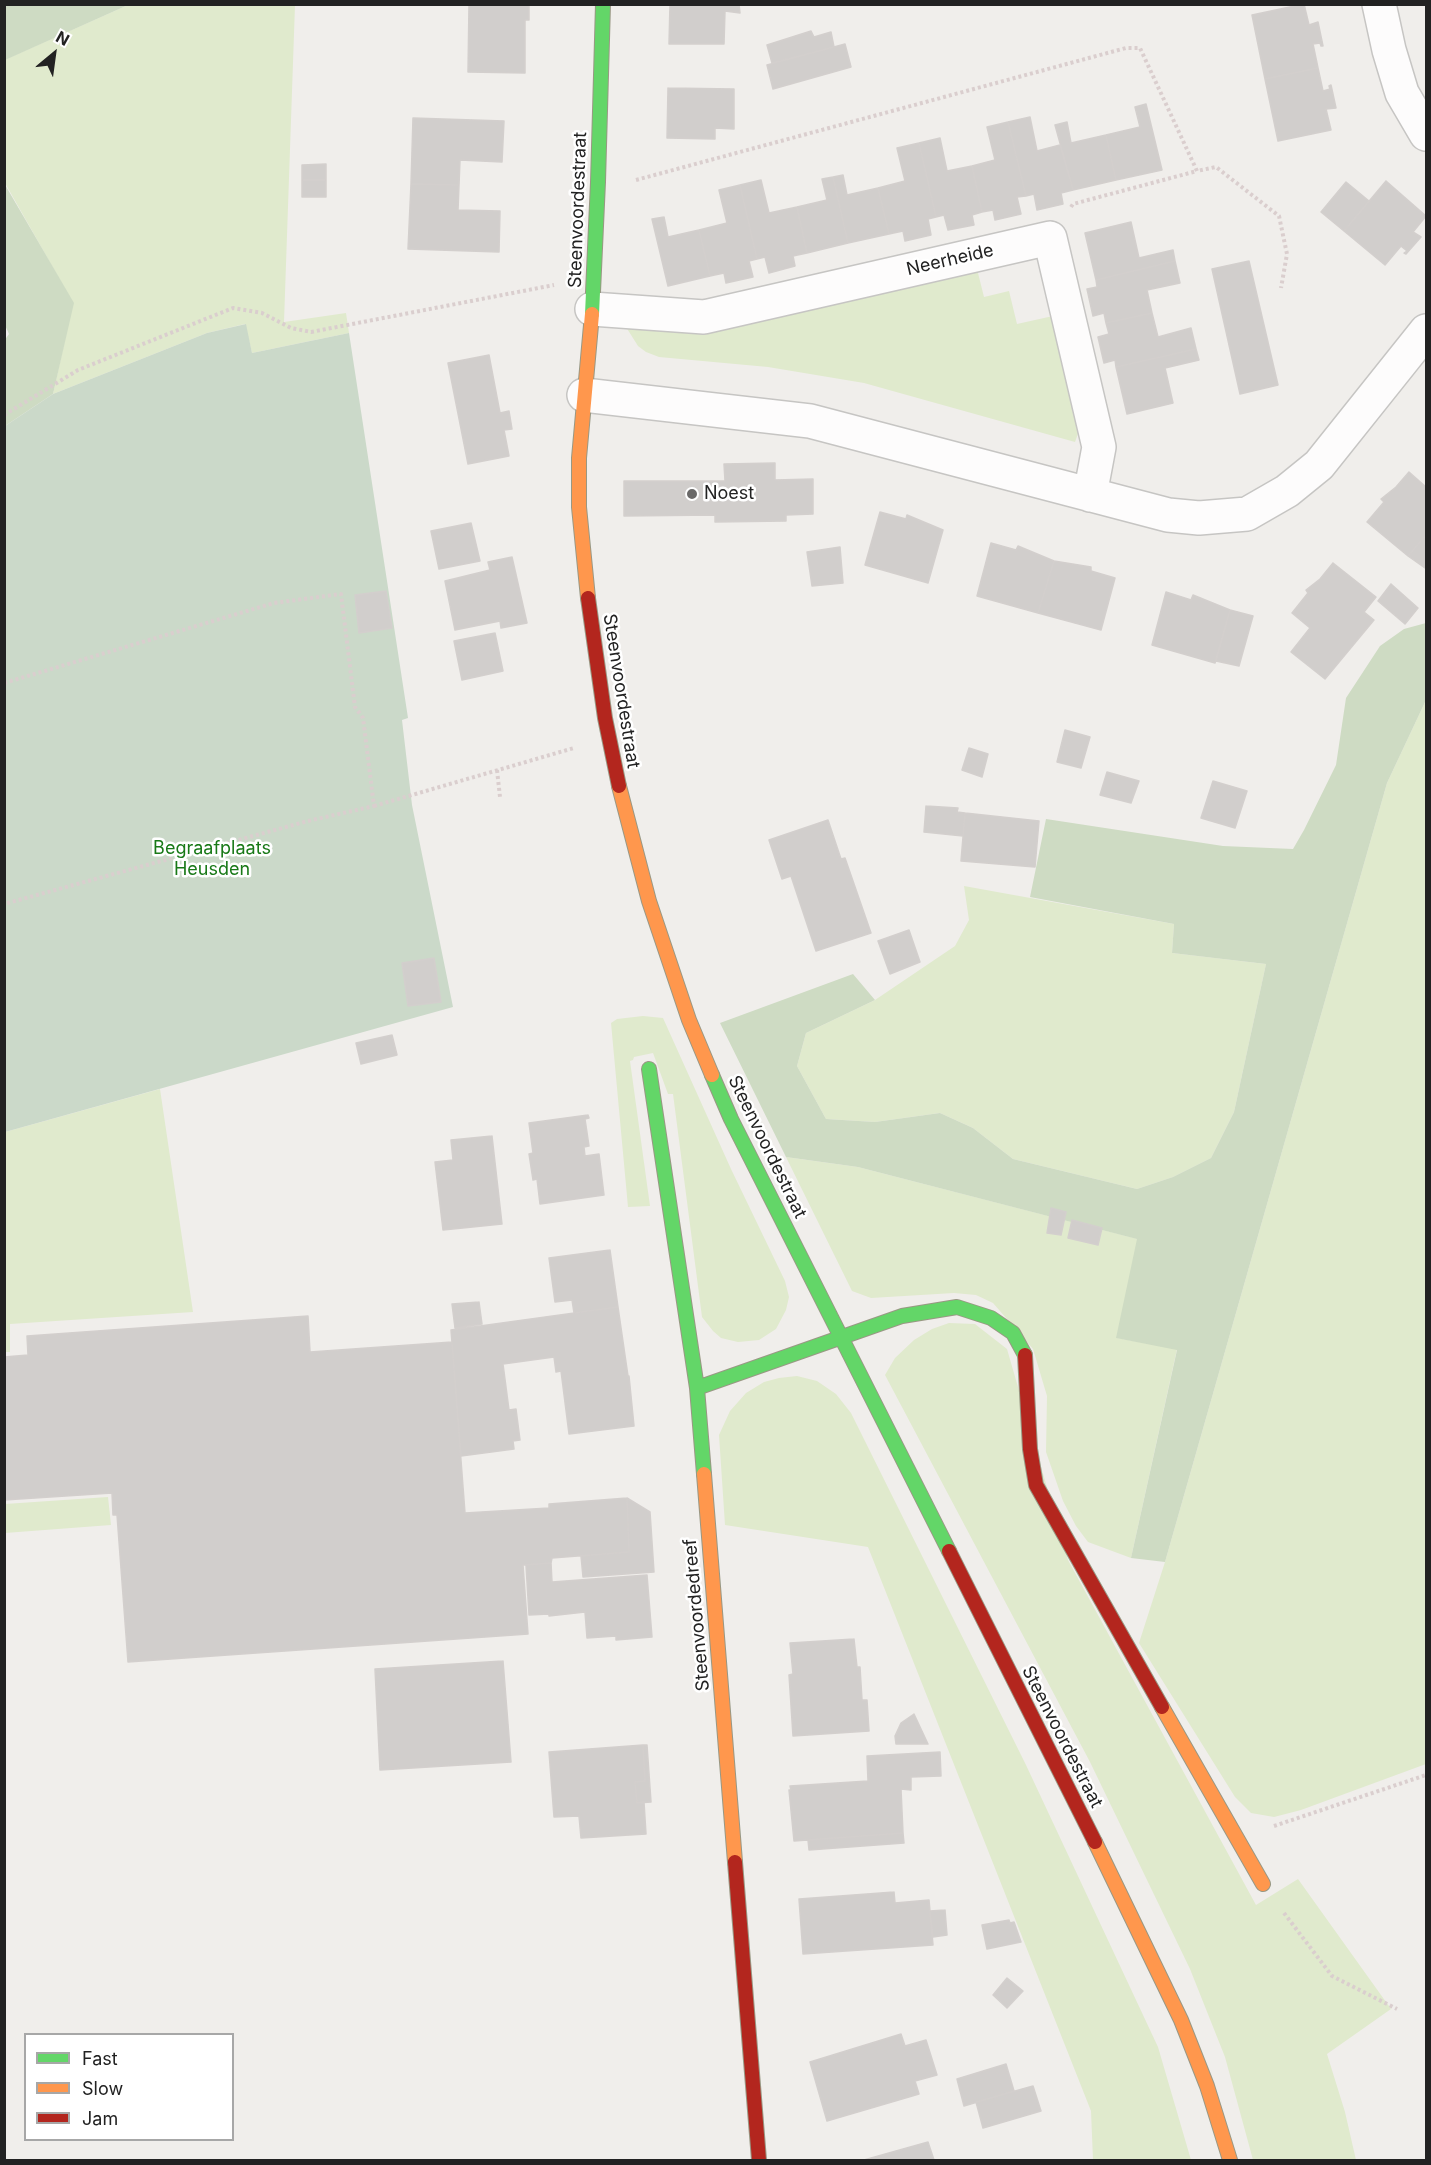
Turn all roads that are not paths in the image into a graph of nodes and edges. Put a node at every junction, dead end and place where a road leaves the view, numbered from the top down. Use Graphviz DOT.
graph roads {
  1 [pos="603,4"];
  2 [pos="1379,4"];
  3 [pos="1426,134"];
  4 [pos="592,295"];
  5 [pos="1426,331"];
  6 [pos="584,395"];
  7 [pos="1090,495"];
  8 [pos="649,1069"];
  9 [pos="841,1339"];
  10 [pos="697,1388"];
  11 [pos="1263,1884"];
  12 [pos="759,2160"];
  13 [pos="1230,2160"];
  1 -- 4 [label="street, Steenvoordestraat"];
  2 -- 3 [label="street"];
  4 -- 6 [label="street, Steenvoordestraat"];
  4 -- 7 [label="street, Neerheide"];
  5 -- 7 [label="street"];
  6 -- 7 [label="street"];
  6 -- 9 [label="street, Steenvoordestraat"];
  8 -- 10 [label="street, Steenvoordedreef"];
  9 -- 10 [label="street"];
  9 -- 11 [label="street"];
  9 -- 13 [label="street, Steenvoordestraat"];
  10 -- 12 [label="street, Steenvoordedreef"];
}
